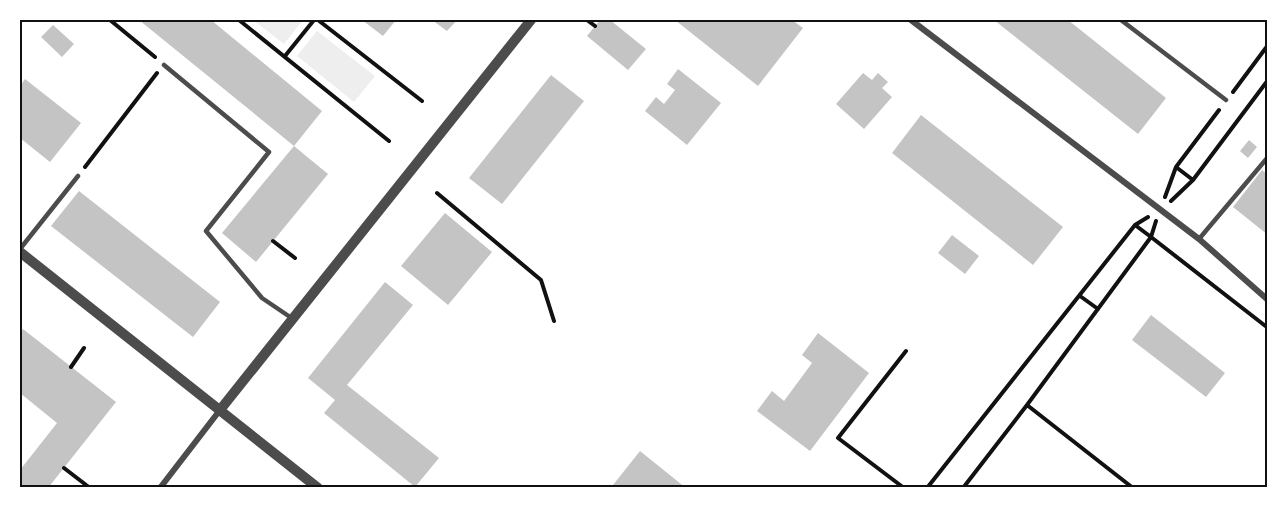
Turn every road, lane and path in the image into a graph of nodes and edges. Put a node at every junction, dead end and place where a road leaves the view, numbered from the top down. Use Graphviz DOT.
graph roads {
  1 [pos="110,20"];
  2 [pos="240,20"];
  3 [pos="316,20"];
  4 [pos="531,20"];
  5 [pos="588,20"];
  6 [pos="911,20"];
  7 [pos="1121,20"];
  8 [pos="595,26"];
  9 [pos="1268,45"];
  10 [pos="285,56"];
  11 [pos="164,65"];
  12 [pos="1268,80"];
  13 [pos="1226,100"];
  14 [pos="422,101"];
  15 [pos="388,141"];
  16 [pos="1268,157"];
  17 [pos="1176,167"];
  18 [pos="78,176"];
  19 [pos="1193,180"];
  20 [pos="437,193"];
  21 [pos="1160,210"];
  22 [pos="1136,225"];
  23 [pos="1151,237"];
  24 [pos="1199,239"];
  25 [pos="273,241"];
  26 [pos="20,251"];
  27 [pos="295,258"];
  28 [pos="1080,296"];
  29 [pos="1268,300"];
  30 [pos="1098,309"];
  31 [pos="293,319"];
  32 [pos="554,321"];
  33 [pos="1268,328"];
  34 [pos="84,348"];
  35 [pos="906,351"];
  36 [pos="71,367"];
  37 [pos="1027,405"];
  38 [pos="220,410"];
  39 [pos="64,468"];
  40 [pos="90,488"];
  41 [pos="160,488"];
  42 [pos="318,488"];
  43 [pos="903,488"];
  44 [pos="927,488"];
  45 [pos="963,488"];
  46 [pos="1133,488"];
  1 -- 11 [label="path"];
  2 -- 10 [label="path"];
  3 -- 10 [label="path"];
  3 -- 14 [label="path"];
  4 -- 31 [label="street"];
  5 -- 8 [label="path"];
  6 -- 21 [label="street"];
  7 -- 13 [label="lane"];
  9 -- 13 [label="path"];
  10 -- 15 [label="path"];
  11 -- 18 [label="path"];
  11 -- 31 [label="lane"];
  12 -- 19 [label="path"];
  13 -- 17 [label="path"];
  16 -- 24 [label="lane"];
  17 -- 19 [label="path"];
  17 -- 21 [label="path"];
  18 -- 26 [label="lane"];
  19 -- 21 [label="path"];
  20 -- 32 [label="path"];
  21 -- 22 [label="path"];
  21 -- 23 [label="path"];
  21 -- 24 [label="street"];
  22 -- 23 [label="path"];
  22 -- 28 [label="path"];
  23 -- 30 [label="path"];
  23 -- 33 [label="path"];
  24 -- 29 [label="street"];
  25 -- 27 [label="path"];
  26 -- 38 [label="street"];
  28 -- 30 [label="path"];
  28 -- 44 [label="path"];
  30 -- 37 [label="path"];
  31 -- 38 [label="street"];
  34 -- 36 [label="path"];
  35 -- 43 [label="path"];
  37 -- 45 [label="path"];
  37 -- 46 [label="path"];
  38 -- 41 [label="street"];
  38 -- 42 [label="street"];
  39 -- 40 [label="path"];
}
